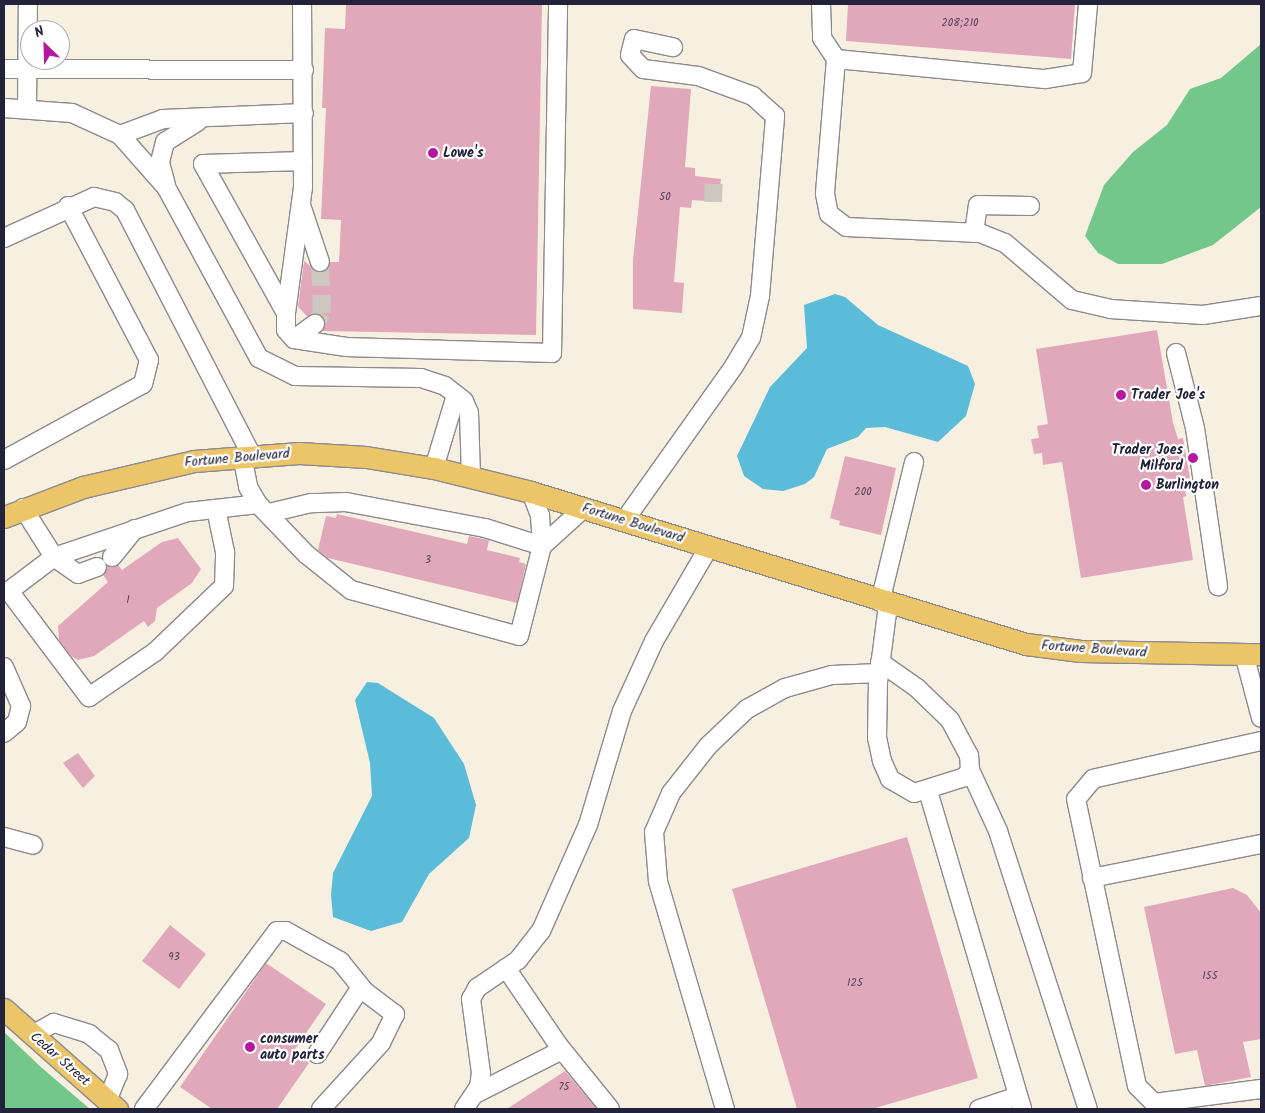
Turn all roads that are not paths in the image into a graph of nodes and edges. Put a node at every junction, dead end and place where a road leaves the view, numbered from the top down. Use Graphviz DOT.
graph roads {
  1 [pos="28,4"];
  2 [pos="302,4"];
  3 [pos="558,4"];
  4 [pos="821,4"];
  5 [pos="1088,4"];
  6 [pos="28,20"];
  7 [pos="673,47"];
  8 [pos="836,59"];
  9 [pos="4,69"];
  10 [pos="20,69"];
  11 [pos="70,69"];
  12 [pos="27,70"];
  13 [pos="304,70"];
  14 [pos="4,108"];
  15 [pos="27,109"];
  16 [pos="304,113"];
  17 [pos="205,117"];
  18 [pos="120,135"];
  19 [pos="303,161"];
  20 [pos="166,187"];
  21 [pos="300,204"];
  22 [pos="68,206"];
  23 [pos="1030,206"];
  24 [pos="974,233"];
  25 [pos="4,238"];
  26 [pos="320,262"];
  27 [pos="1261,306"];
  28 [pos="286,313"];
  29 [pos="315,324"];
  30 [pos="294,339"];
  31 [pos="1176,353"];
  32 [pos="456,395"];
  33 [pos="247,456"];
  34 [pos="4,460"];
  35 [pos="914,462"];
  36 [pos="434,468"];
  37 [pos="470,477"];
  38 [pos="531,492"];
  39 [pos="24,508"];
  40 [pos="264,508"];
  41 [pos="584,508"];
  42 [pos="216,509"];
  43 [pos="4,517"];
  44 [pos="624,521"];
  45 [pos="135,529"];
  46 [pos="542,546"];
  47 [pos="709,548"];
  48 [pos="54,557"];
  49 [pos="112,557"];
  50 [pos="97,567"];
  51 [pos="1218,586"];
  52 [pos="884,604"];
  53 [pos="1253,654"];
  54 [pos="4,667"];
  55 [pos="880,667"];
  56 [pos="4,685"];
  57 [pos="1261,718"];
  58 [pos="4,722"];
  59 [pos="4,733"];
  60 [pos="1261,741"];
  61 [pos="970,770"];
  62 [pos="928,791"];
  63 [pos="4,837"];
  64 [pos="1261,844"];
  65 [pos="33,845"];
  66 [pos="1092,878"];
  67 [pos="506,968"];
  68 [pos="361,987"];
  69 [pos="4,1009"];
  70 [pos="32,1034"];
  71 [pos="562,1050"];
  72 [pos="317,1054"];
  73 [pos="1261,1089"];
  74 [pos="475,1094"];
  75 [pos="1020,1102"];
  76 [pos="112,1105"];
  77 [pos="324,1108"];
  78 [pos="144,1109"];
  79 [pos="464,1109"];
  80 [pos="610,1109"];
  81 [pos="725,1109"];
  82 [pos="979,1109"];
  83 [pos="1088,1109"];
  1 -- 6 [label="street"];
  2 -- 13 [label="street"];
  3 -- 30 [label="street"];
  4 -- 8 [label="street"];
  5 -- 8 [label="street"];
  7 -- 44 [label="street"];
  8 -- 24 [label="street"];
  9 -- 10 [label="street"];
  11 -- 13 [label="street"];
  12 -- 15 [label="street"];
  13 -- 16 [label="street"];
  14 -- 15 [label="street"];
  15 -- 18 [label="street"];
  16 -- 17 [label="street"];
  16 -- 19 [label="street"];
  17 -- 18 [label="street"];
  17 -- 20 [label="street"];
  18 -- 20 [label="street"];
  19 -- 21 [label="street"];
  19 -- 28 [label="street"];
  20 -- 32 [label="street"];
  21 -- 26 [label="street"];
  21 -- 28 [label="street"];
  22 -- 25 [label="street"];
  22 -- 33 [label="street"];
  22 -- 34 [label="street"];
  23 -- 24 [label="street"];
  24 -- 27 [label="street"];
  28 -- 30 [label="street"];
  29 -- 30 [label="street"];
  31 -- 51 [label="street"];
  32 -- 36 [label="street"];
  32 -- 37 [label="street"];
  33 -- 36 [label="main road, Fortune Boulevard"];
  33 -- 39 [label="main road, Fortune Boulevard"];
  33 -- 40 [label="street"];
  35 -- 52 [label="street"];
  36 -- 37 [label="main road, Fortune Boulevard"];
  37 -- 38 [label="main road, Fortune Boulevard"];
  38 -- 41 [label="main road, Fortune Boulevard"];
  38 -- 46 [label="street"];
  39 -- 43 [label="main road, Fortune Boulevard"];
  39 -- 48 [label="street"];
  40 -- 42 [label="street"];
  40 -- 46 [label="street"];
  40 -- 46 [label="street"];
  41 -- 44 [label="main road, Fortune Boulevard"];
  41 -- 46 [label="street"];
  42 -- 45 [label="street"];
  42 -- 48 [label="street"];
  44 -- 47 [label="main road, Fortune Boulevard"];
  45 -- 48 [label="street"];
  45 -- 49 [label="street"];
  47 -- 52 [label="main road, Fortune Boulevard"];
  47 -- 67 [label="street"];
  48 -- 50 [label="street"];
  52 -- 53 [label="main road, Fortune Boulevard"];
  52 -- 55 [label="street"];
  53 -- 57 [label="street"];
  54 -- 59 [label="street"];
  55 -- 61 [label="street"];
  55 -- 62 [label="street"];
  55 -- 81 [label="street"];
  56 -- 58 [label="street"];
  60 -- 66 [label="street"];
  61 -- 62 [label="street"];
  61 -- 83 [label="street"];
  62 -- 75 [label="street"];
  63 -- 65 [label="street"];
  64 -- 66 [label="street"];
  66 -- 73 [label="street"];
  67 -- 71 [label="street"];
  67 -- 74 [label="street"];
  68 -- 72 [label="street"];
  68 -- 77 [label="street"];
  68 -- 78 [label="street"];
  69 -- 70 [label="main road, Cedar Street"];
  70 -- 76 [label="main road, Cedar Street"];
  70 -- 76 [label="street"];
  71 -- 74 [label="street"];
  71 -- 80 [label="street"];
  74 -- 79 [label="street"];
  75 -- 82 [label="street"];
}
